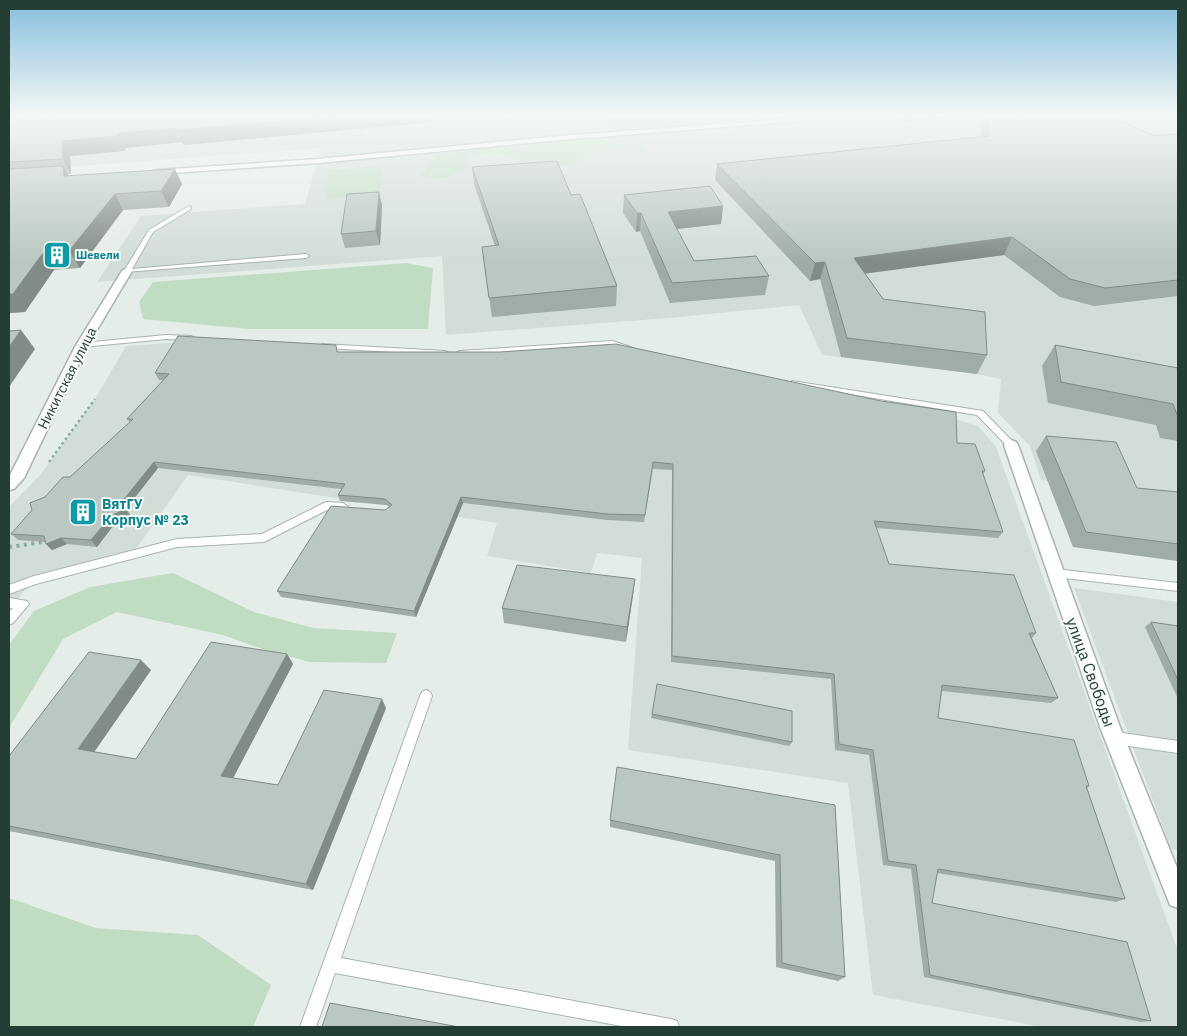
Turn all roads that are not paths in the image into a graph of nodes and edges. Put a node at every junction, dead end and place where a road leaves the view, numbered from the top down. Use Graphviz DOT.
graph roads {
  1 [pos="266,164"];
  2 [pos="148,172"];
  3 [pos="189,208"];
  4 [pos="306,256"];
  5 [pos="127,271"];
  6 [pos="196,339"];
  7 [pos="82,345"];
  8 [pos="315,346"];
  9 [pos="640,350"];
  10 [pos="783,381"];
  11 [pos="1011,445"];
  12 [pos="9,486"];
  13 [pos="352,508"];
  14 [pos="1055,573"];
  15 [pos="1178,587"];
  16 [pos="9,590"];
  17 [pos="9,602"];
  18 [pos="9,620"];
  19 [pos="426,696"];
  20 [pos="1115,738"];
  21 [pos="1178,747"];
  22 [pos="1178,897"];
  23 [pos="331,964"];
  24 [pos="308,1027"];
  25 [pos="671,1027"];
  1 -- 2 [label="street"];
  3 -- 5 [label="lane"];
  4 -- 5 [label="lane"];
  5 -- 7 [label="street, Никитская улица"];
  6 -- 7 [label="lane"];
  7 -- 12 [label="street, Никитская улица"];
  8 -- 9 [label="lane"];
  10 -- 11 [label="lane"];
  11 -- 14 [label="street, улица Свободы"];
  13 -- 16 [label="lane"];
  14 -- 15 [label="lane"];
  14 -- 20 [label="street, улица Свободы"];
  17 -- 18 [label="lane"];
  19 -- 23 [label="lane"];
  20 -- 21 [label="lane"];
  20 -- 22 [label="street, улица Свободы"];
  23 -- 24 [label="lane"];
  23 -- 25 [label="lane"];
}
